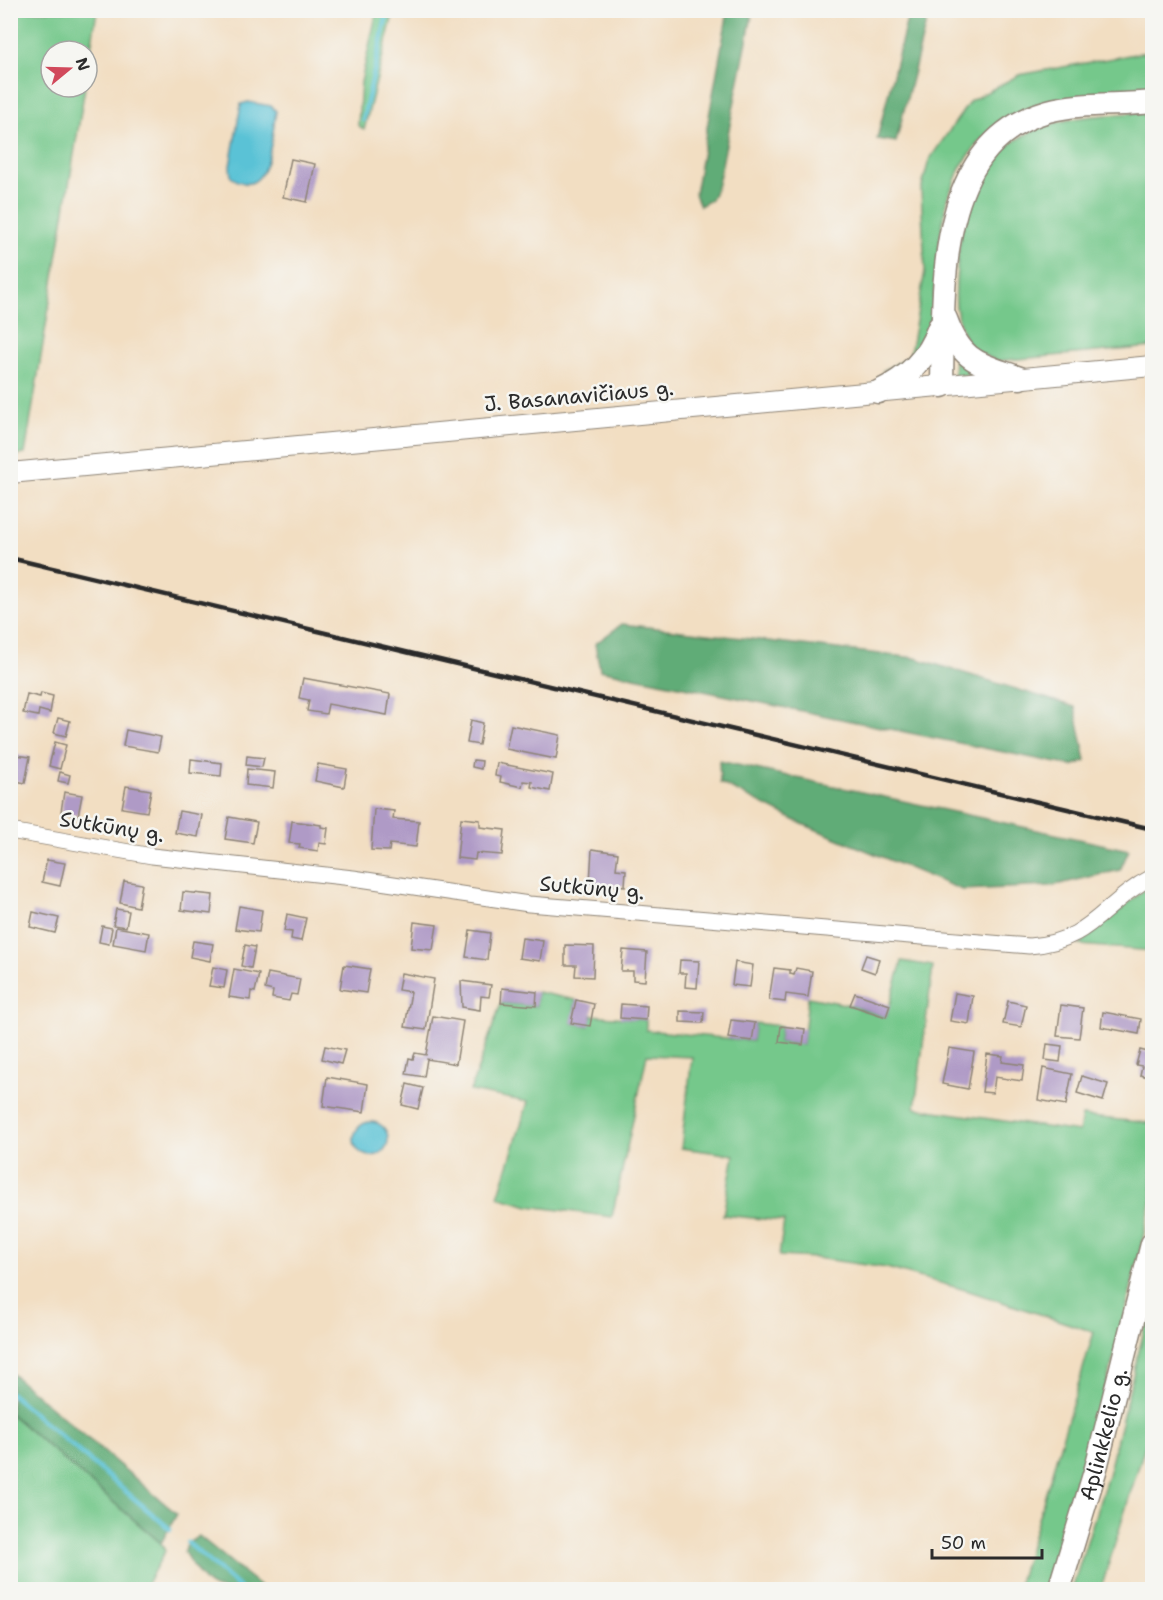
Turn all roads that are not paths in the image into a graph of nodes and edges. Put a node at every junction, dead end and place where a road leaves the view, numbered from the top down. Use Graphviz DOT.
graph roads {
  1 [pos="1152,102"];
  2 [pos="944,315"];
  3 [pos="1152,366"];
  4 [pos="1020,378"];
  5 [pos="942,386"];
  6 [pos="878,392"];
  7 [pos="10,473"];
  8 [pos="10,831"];
  9 [pos="1152,877"];
  10 [pos="1152,1244"];
  11 [pos="1059,1590"];
  1 -- 2 [label="highway"];
  2 -- 4 [label="highway"];
  2 -- 5 [label="highway"];
  2 -- 6 [label="highway"];
  3 -- 4 [label="main road, J. Basanavičiaus g."];
  4 -- 5 [label="main road, J. Basanavičiaus g."];
  5 -- 6 [label="main road, J. Basanavičiaus g."];
  6 -- 7 [label="main road, J. Basanavičiaus g."];
  8 -- 9 [label="street, Sutkūnų g."];
  10 -- 11 [label="highway, Aplinkkelio g."];
}
